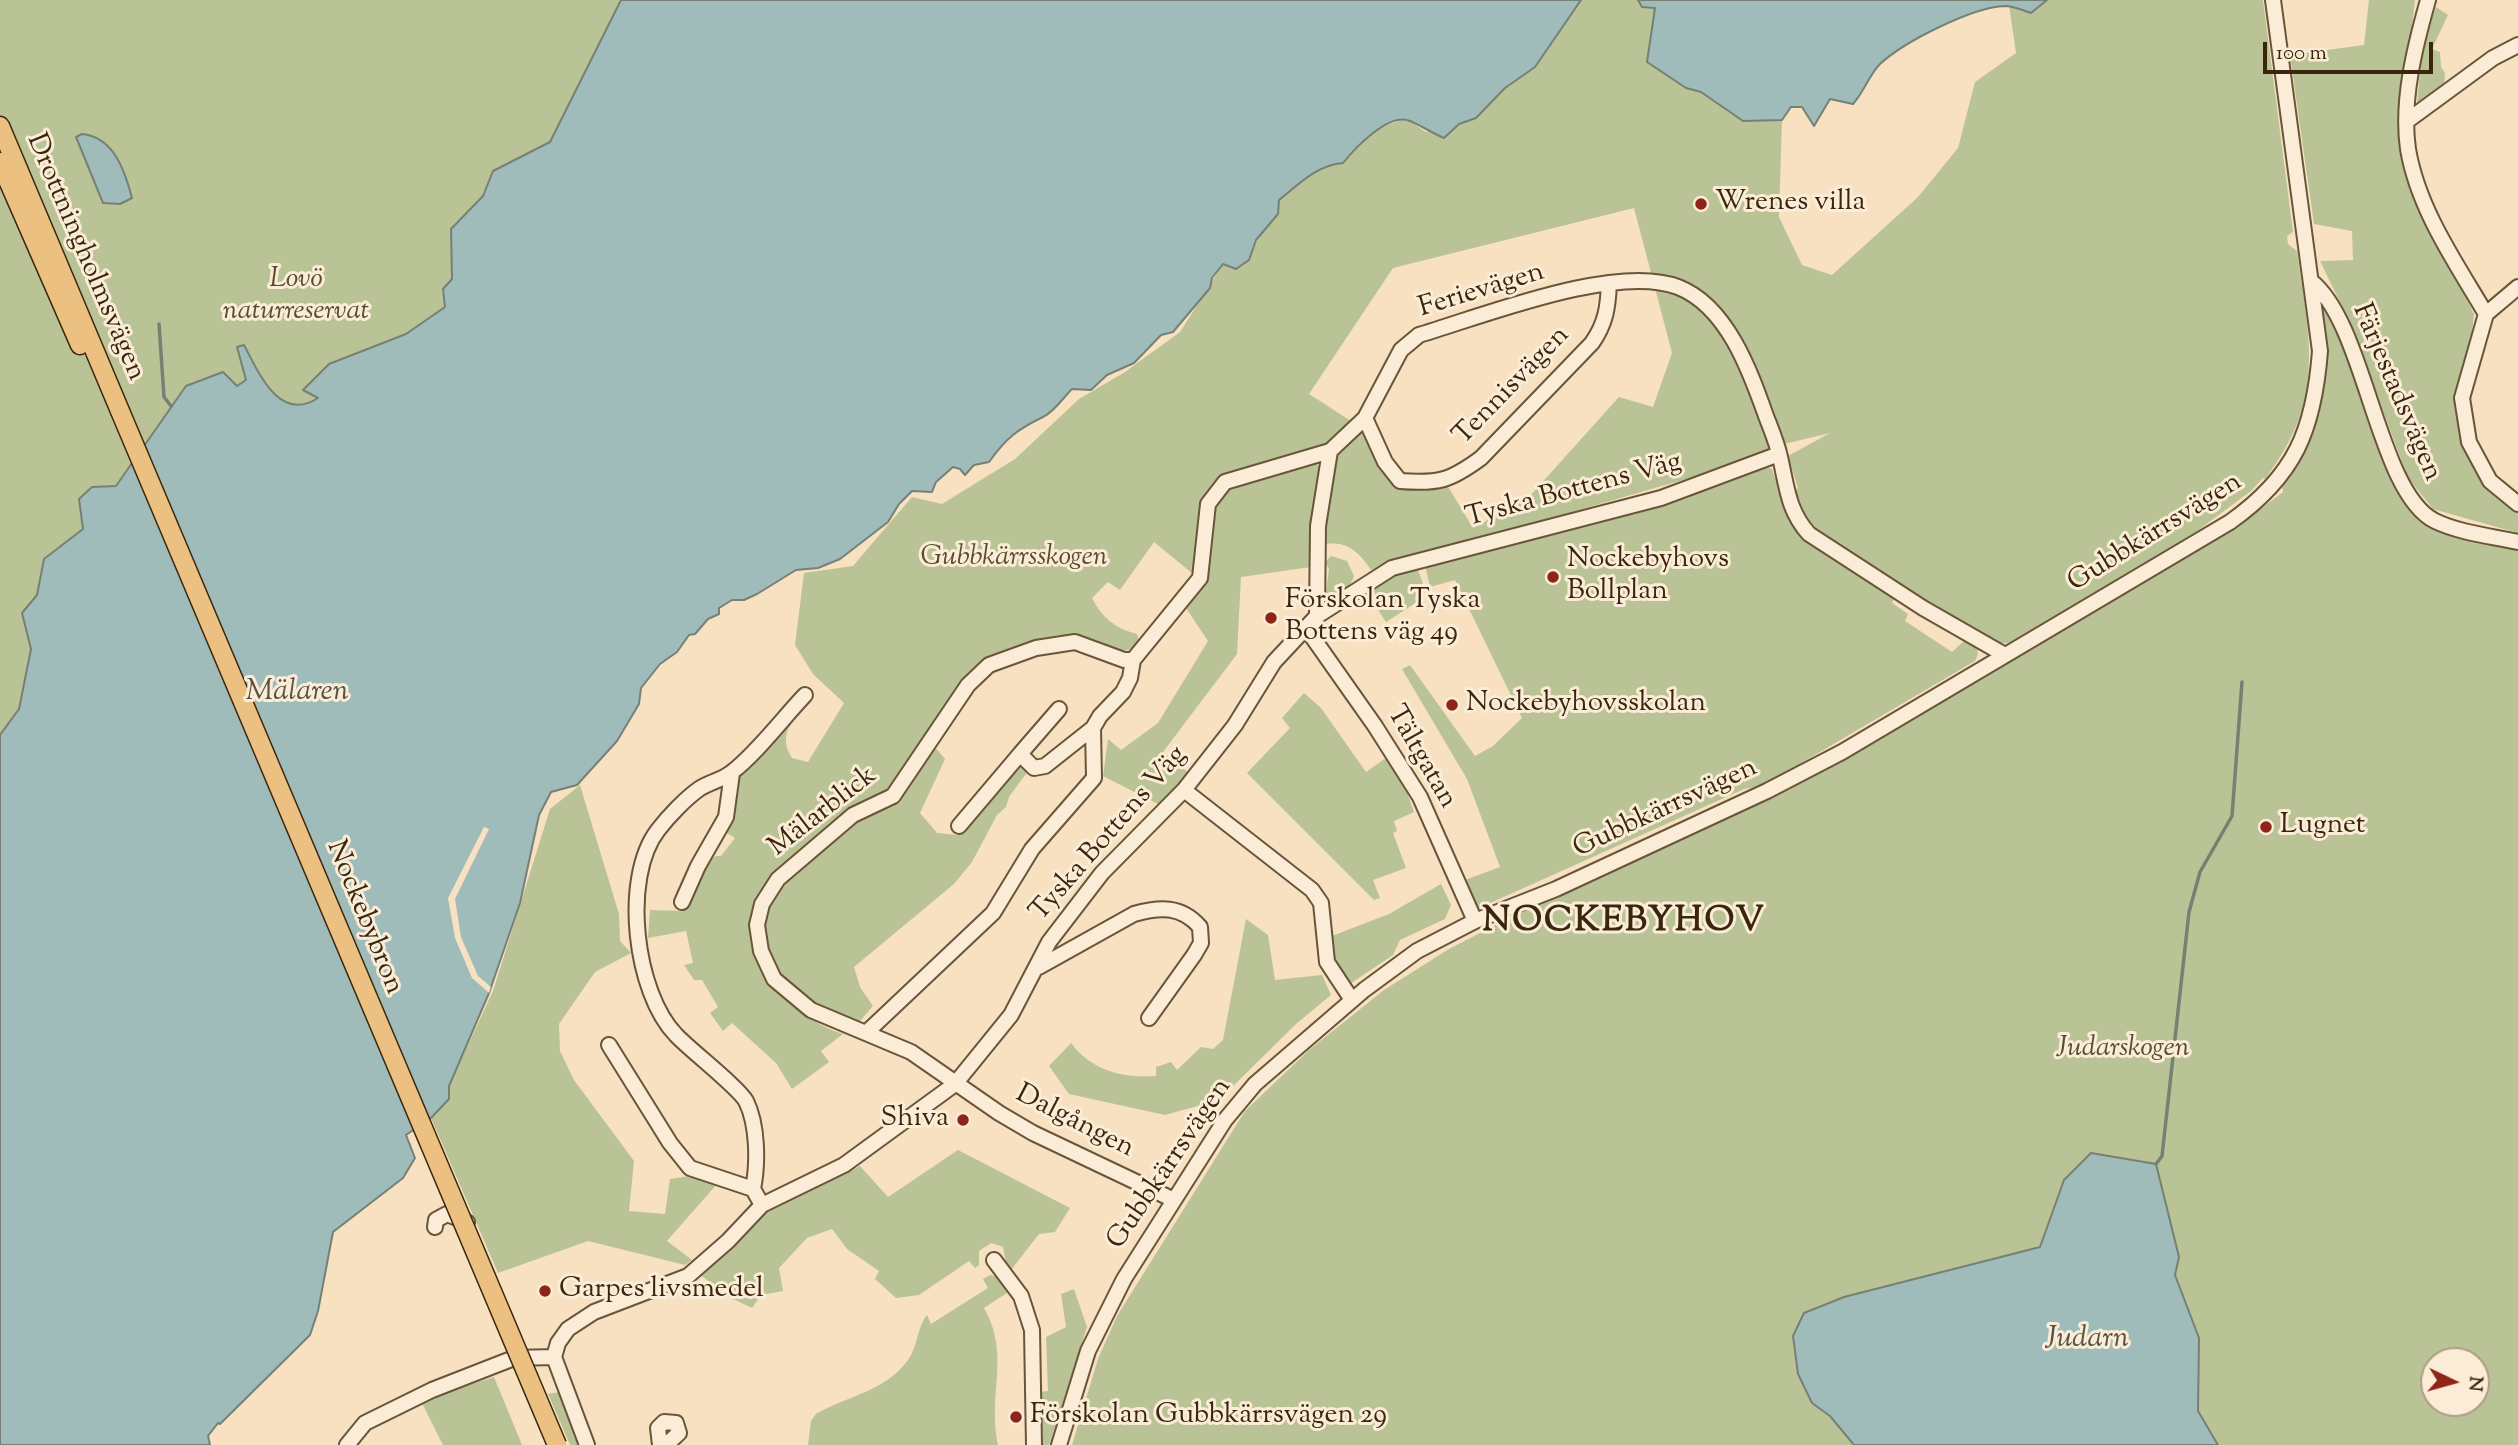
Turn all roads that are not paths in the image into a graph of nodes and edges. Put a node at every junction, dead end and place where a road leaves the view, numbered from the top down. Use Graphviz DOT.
graph roads {
  1 [pos="2273,0"];
  2 [pos="2428,0"];
  3 [pos="2518,46"];
  4 [pos="2407,121"];
  5 [pos="0,127"];
  6 [pos="0,162"];
  7 [pos="2311,281"];
  8 [pos="1609,283"];
  9 [pos="2518,286"];
  10 [pos="2486,314"];
  11 [pos="116,413"];
  12 [pos="1365,418"];
  13 [pos="1330,451"];
  14 [pos="1779,454"];
  15 [pos="2518,503"];
  16 [pos="2518,542"];
  17 [pos="1317,616"];
  18 [pos="1306,628"];
  19 [pos="2005,655"];
  20 [pos="1133,660"];
  21 [pos="805,695"];
  22 [pos="1059,709"];
  23 [pos="1093,728"];
  24 [pos="1020,754"];
  25 [pos="732,772"];
  26 [pos="1184,790"];
  27 [pos="959,826"];
  28 [pos="682,902"];
  29 [pos="1475,921"];
  30 [pos="1039,967"];
  31 [pos="1352,1000"];
  32 [pos="1149,1018"];
  33 [pos="867,1032"];
  34 [pos="609,1045"];
  35 [pos="955,1084"];
  36 [pos="753,1189"];
  37 [pos="1174,1200"];
  38 [pos="762,1205"];
  39 [pos="435,1227"];
  40 [pos="993,1260"];
  41 [pos="528,1357"];
  42 [pos="555,1362"];
  43 [pos="347,1445"];
  44 [pos="546,1445"];
  45 [pos="557,1445"];
  46 [pos="587,1445"];
  47 [pos="660,1445"];
  48 [pos="666,1445"];
  49 [pos="1034,1445"];
  50 [pos="1059,1445"];
  1 -- 7 [label="street, Gubbkärrsvägen"];
  2 -- 4 [label="street"];
  3 -- 4 [label="street"];
  4 -- 10 [label="street"];
  5 -- 11 [label="main road, Drottningholmsvägen"];
  6 -- 11 [label="main road, Drottningholmsvägen"];
  7 -- 16 [label="street, Färjestadsvägen"];
  7 -- 19 [label="street, Gubbkärrsvägen"];
  8 -- 12 [label="street, Ferievägen"];
  8 -- 12 [label="street, Tennisvägen"];
  8 -- 14 [label="street, Ferievägen"];
  9 -- 10 [label="street"];
  10 -- 15 [label="street"];
  11 -- 44 [label="main road, Nockebybron"];
  11 -- 45 [label="main road, Nockebybron, bridge"];
  12 -- 13 [label="street, Ferievägen"];
  13 -- 17 [label="street"];
  13 -- 20 [label="street, Ferievägen"];
  14 -- 17 [label="street, Tyska Bottens Väg"];
  14 -- 19 [label="street, Ferievägen"];
  17 -- 18 [label="street, Tyska Bottens Väg"];
  18 -- 26 [label="street, Tyska Bottens Väg"];
  18 -- 29 [label="street, Tältgatan"];
  19 -- 29 [label="street, Gubbkärrsvägen"];
  20 -- 23 [label="street, Ferievägen"];
  20 -- 33 [label="street, Mälarblick"];
  21 -- 25 [label="street"];
  22 -- 24 [label="street"];
  23 -- 24 [label="street, Ferievägen"];
  23 -- 33 [label="street"];
  24 -- 27 [label="street"];
  25 -- 28 [label="street"];
  25 -- 36 [label="street"];
  26 -- 30 [label="street, Tyska Bottens Väg"];
  26 -- 31 [label="street"];
  29 -- 31 [label="street, Gubbkärrsvägen"];
  30 -- 32 [label="street"];
  30 -- 35 [label="street, Tyska Bottens Väg"];
  31 -- 37 [label="street, Gubbkärrsvägen"];
  33 -- 35 [label="street, Mälarblick"];
  34 -- 36 [label="street"];
  35 -- 37 [label="street, Dalgången"];
  35 -- 38 [label="street, Tyska Bottens Väg"];
  36 -- 38 [label="street"];
  37 -- 50 [label="street, Gubbkärrsvägen"];
  38 -- 42 [label="street, Tyska Bottens Väg"];
  39 -- 41 [label="street"];
  40 -- 49 [label="street"];
  41 -- 42 [label="street"];
  41 -- 43 [label="street"];
  42 -- 46 [label="street"];
  47 -- 48 [label="street"];
}
